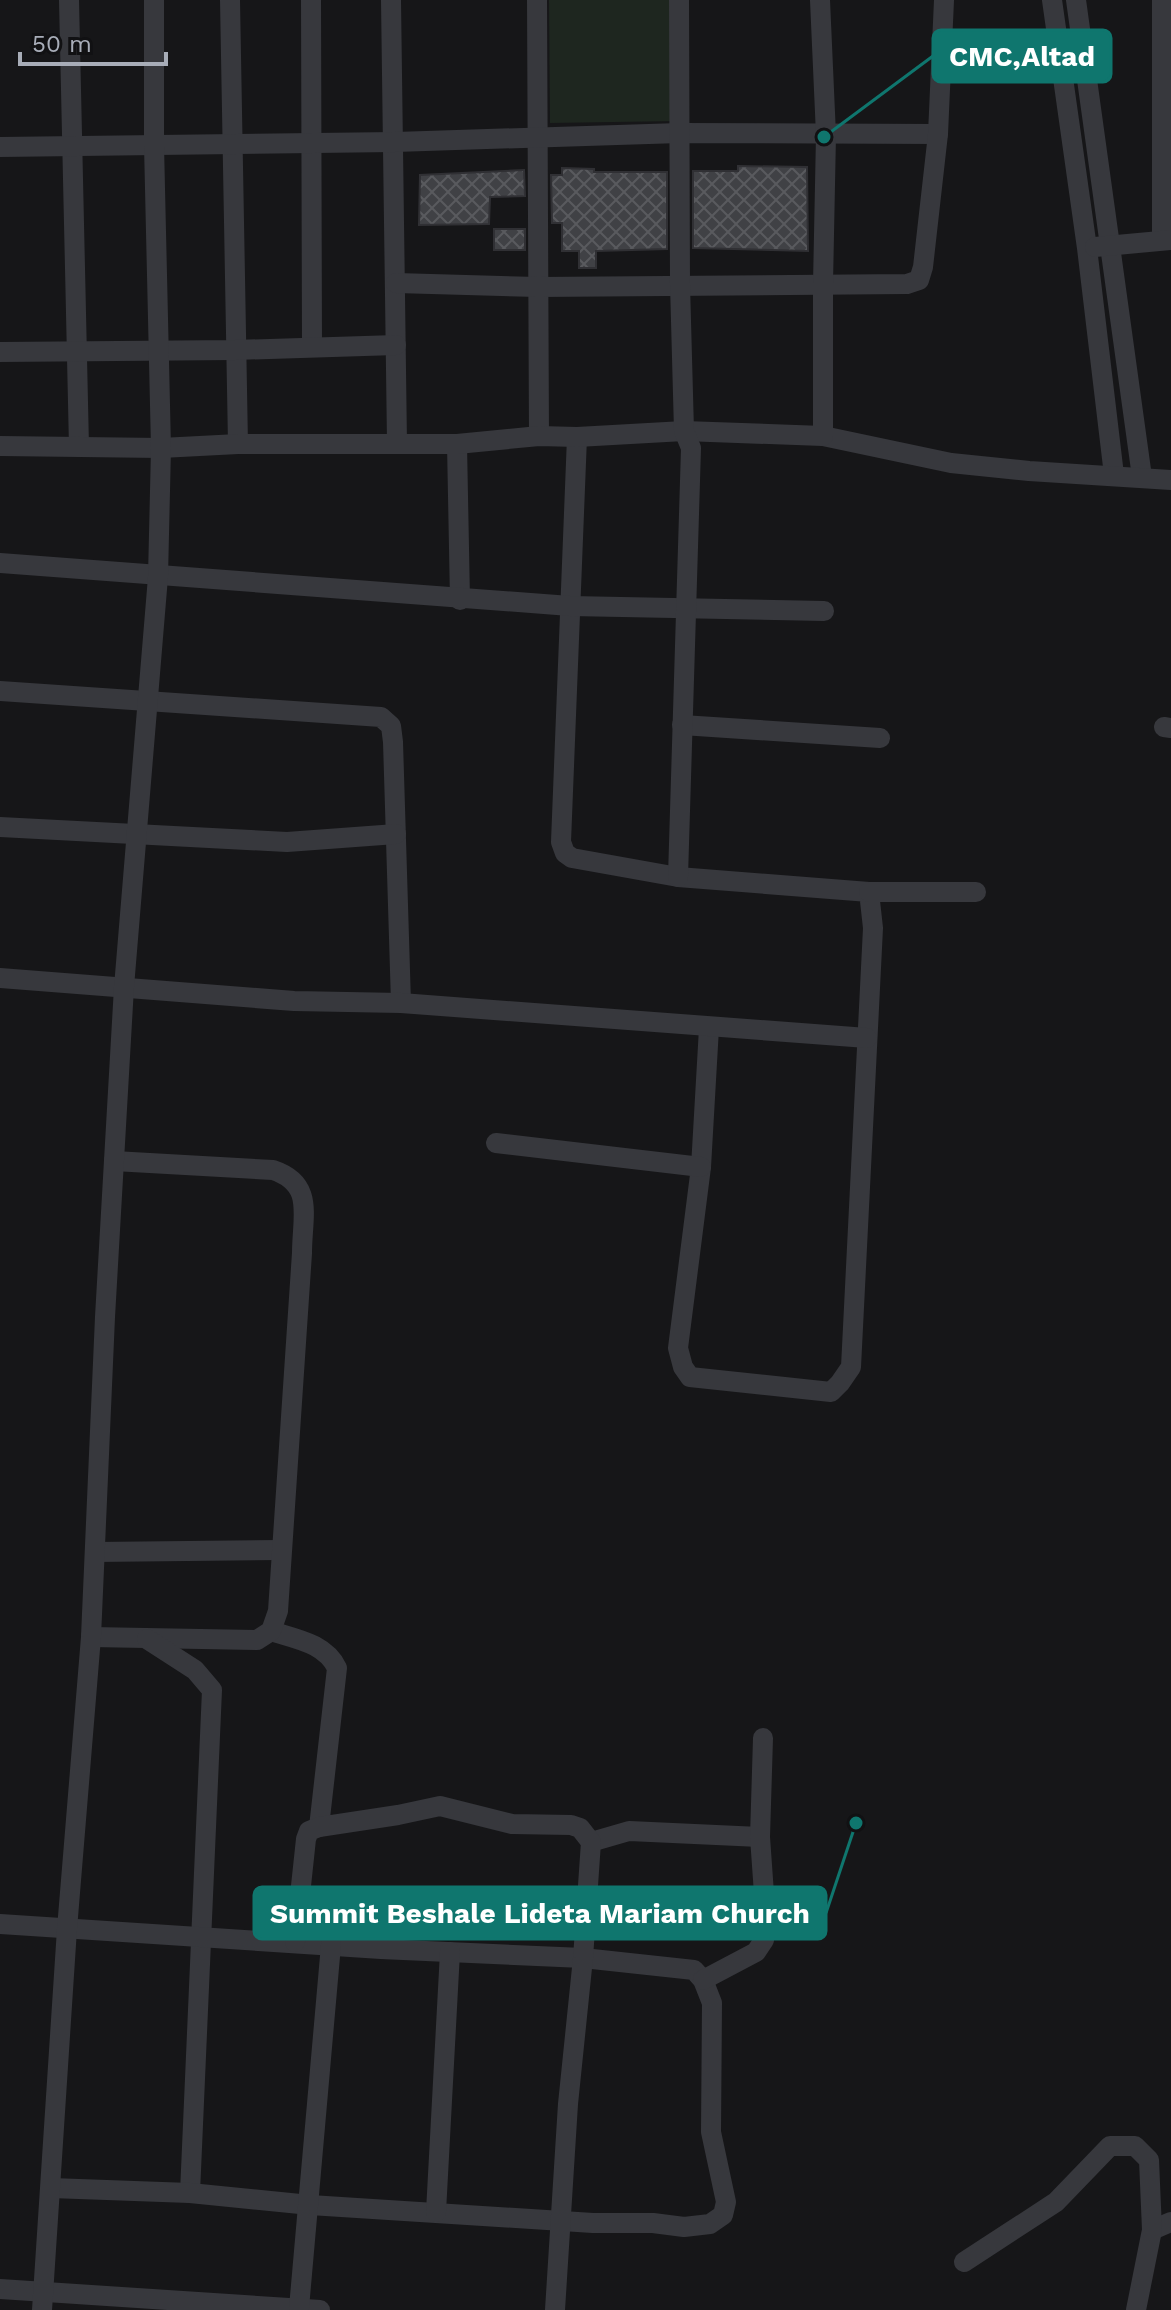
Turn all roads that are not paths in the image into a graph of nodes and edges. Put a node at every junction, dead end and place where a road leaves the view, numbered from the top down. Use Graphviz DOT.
graph roads {
  1 [pos="69,0"];
  2 [pos="154,0"];
  3 [pos="230,0"];
  4 [pos="311,0"];
  5 [pos="391,0"];
  6 [pos="537,0"];
  7 [pos="679,0"];
  8 [pos="820,0"];
  9 [pos="944,0"];
  10 [pos="1052,0"];
  11 [pos="1076,0"];
  12 [pos="1162,0"];
  13 [pos="1166,23"];
  14 [pos="1166,110"];
  15 [pos="680,133"];
  16 [pos="938,134"];
  17 [pos="826,135"];
  18 [pos="539,137"];
  19 [pos="313,142"];
  20 [pos="395,142"];
  21 [pos="231,143"];
  22 [pos="154,145"];
  23 [pos="72,146"];
  24 [pos="0,147"];
  25 [pos="1166,240"];
  26 [pos="1108,245"];
  27 [pos="1087,248"];
  28 [pos="396,283"];
  29 [pos="680,284"];
  30 [pos="823,284"];
  31 [pos="538,287"];
  32 [pos="396,345"];
  33 [pos="312,346"];
  34 [pos="235,350"];
  35 [pos="77,351"];
  36 [pos="160,351"];
  37 [pos="0,352"];
  38 [pos="684,431"];
  39 [pos="539,436"];
  40 [pos="823,436"];
  41 [pos="577,437"];
  42 [pos="397,443"];
  43 [pos="238,444"];
  44 [pos="457,444"];
  45 [pos="0,446"];
  46 [pos="79,447"];
  47 [pos="161,448"];
  48 [pos="1114,475"];
  49 [pos="1142,477"];
  50 [pos="1171,480"];
  51 [pos="0,563"];
  52 [pos="158,577"];
  53 [pos="460,600"];
  54 [pos="570,606"];
  55 [pos="688,609"];
  56 [pos="824,611"];
  57 [pos="0,691"];
  58 [pos="146,702"];
  59 [pos="682,725"];
  60 [pos="880,738"];
  61 [pos="0,827"];
  62 [pos="396,834"];
  63 [pos="135,836"];
  64 [pos="678,877"];
  65 [pos="869,892"];
  66 [pos="976,892"];
  67 [pos="0,978"];
  68 [pos="124,987"];
  69 [pos="401,1003"];
  70 [pos="709,1028"];
  71 [pos="867,1038"];
  72 [pos="496,1143"];
  73 [pos="114,1161"];
  74 [pos="701,1167"];
  75 [pos="280,1550"];
  76 [pos="95,1552"];
  77 [pos="271,1631"];
  78 [pos="91,1637"];
  79 [pos="147,1639"];
  80 [pos="763,1738"];
  81 [pos="319,1827"];
  82 [pos="760,1837"];
  83 [pos="591,1842"];
  84 [pos="0,1924"];
  85 [pos="67,1929"];
  86 [pos="200,1937"];
  87 [pos="295,1942"];
  88 [pos="331,1945"];
  89 [pos="450,1952"];
  90 [pos="583,1958"];
  91 [pos="703,1980"];
  92 [pos="51,2188"];
  93 [pos="190,2193"];
  94 [pos="310,2205"];
  95 [pos="436,2212"];
  96 [pos="562,2221"];
  97 [pos="1161,2226"];
  98 [pos="964,2262"];
  99 [pos="0,2289"];
  100 [pos="43,2301"];
  101 [pos="247,2307"];
  102 [pos="299,2308"];
  103 [pos="320,2310"];
  104 [pos="555,2310"];
  105 [pos="1136,2310"];
  1 -- 23 [label="street"];
  2 -- 22 [label="street"];
  3 -- 21 [label="street"];
  4 -- 19 [label="street"];
  5 -- 20 [label="street"];
  6 -- 18 [label="street"];
  7 -- 15 [label="street"];
  8 -- 17 [label="street"];
  9 -- 16 [label="street"];
  10 -- 27 [label="street"];
  11 -- 26 [label="street"];
  12 -- 13 [label="street"];
  13 -- 14 [label="street"];
  14 -- 25 [label="street"];
  15 -- 17 [label="street"];
  15 -- 18 [label="street"];
  15 -- 29 [label="street"];
  16 -- 17 [label="street"];
  16 -- 30 [label="street"];
  17 -- 30 [label="street"];
  18 -- 20 [label="street"];
  18 -- 31 [label="street"];
  19 -- 20 [label="street"];
  19 -- 21 [label="street"];
  19 -- 33 [label="street"];
  20 -- 28 [label="street"];
  21 -- 22 [label="street"];
  21 -- 34 [label="street"];
  22 -- 23 [label="street"];
  22 -- 36 [label="street"];
  23 -- 24 [label="street"];
  23 -- 35 [label="street"];
  25 -- 26 [label="street"];
  26 -- 27 [label="street"];
  26 -- 49 [label="street"];
  27 -- 48 [label="street"];
  28 -- 31 [label="street"];
  28 -- 32 [label="street"];
  29 -- 30 [label="street"];
  29 -- 31 [label="street"];
  29 -- 38 [label="street"];
  30 -- 40 [label="street"];
  31 -- 39 [label="street"];
  32 -- 33 [label="street"];
  32 -- 42 [label="street"];
  33 -- 34 [label="street"];
  34 -- 36 [label="street"];
  34 -- 43 [label="street"];
  35 -- 36 [label="street"];
  35 -- 37 [label="street"];
  35 -- 46 [label="street"];
  36 -- 47 [label="street"];
  38 -- 40 [label="street"];
  38 -- 41 [label="street"];
  38 -- 55 [label="street"];
  39 -- 41 [label="street"];
  39 -- 44 [label="street"];
  40 -- 48 [label="street"];
  41 -- 54 [label="street"];
  42 -- 43 [label="street"];
  42 -- 44 [label="street"];
  43 -- 47 [label="street"];
  44 -- 53 [label="street"];
  45 -- 46 [label="street"];
  46 -- 47 [label="street"];
  47 -- 52 [label="street"];
  48 -- 49 [label="street"];
  49 -- 50 [label="street"];
  51 -- 52 [label="street"];
  52 -- 53 [label="street"];
  52 -- 58 [label="street"];
  53 -- 54 [label="street"];
  54 -- 55 [label="street"];
  54 -- 64 [label="street"];
  55 -- 56 [label="street"];
  55 -- 59 [label="street"];
  57 -- 58 [label="street"];
  58 -- 62 [label="street"];
  58 -- 63 [label="street"];
  59 -- 60 [label="street"];
  59 -- 64 [label="street"];
  61 -- 63 [label="street"];
  62 -- 63 [label="street"];
  62 -- 69 [label="street"];
  63 -- 68 [label="street"];
  64 -- 65 [label="street"];
  65 -- 66 [label="street"];
  65 -- 71 [label="street"];
  67 -- 68 [label="street"];
  68 -- 69 [label="street"];
  68 -- 73 [label="street"];
  69 -- 70 [label="street"];
  70 -- 71 [label="street"];
  70 -- 74 [label="street"];
  71 -- 74 [label="street"];
  72 -- 74 [label="street"];
  73 -- 75 [label="street"];
  73 -- 76 [label="street"];
  75 -- 76 [label="street"];
  75 -- 77 [label="street"];
  76 -- 78 [label="street"];
  77 -- 79 [label="street"];
  77 -- 81 [label="street"];
  78 -- 79 [label="street"];
  78 -- 85 [label="street"];
  79 -- 86 [label="street"];
  80 -- 82 [label="street"];
  81 -- 83 [label="street"];
  81 -- 87 [label="street"];
  82 -- 83 [label="street"];
  82 -- 91 [label="street"];
  83 -- 90 [label="street"];
  84 -- 85 [label="street"];
  85 -- 86 [label="street"];
  85 -- 92 [label="street"];
  86 -- 87 [label="street"];
  86 -- 93 [label="street"];
  87 -- 88 [label="street"];
  88 -- 89 [label="street"];
  88 -- 94 [label="street"];
  89 -- 90 [label="street"];
  89 -- 95 [label="street"];
  90 -- 91 [label="street"];
  90 -- 96 [label="street"];
  91 -- 96 [label="street"];
  92 -- 93 [label="street"];
  92 -- 100 [label="street"];
  93 -- 94 [label="street"];
  94 -- 95 [label="street"];
  94 -- 102 [label="street"];
  95 -- 96 [label="street"];
  96 -- 104 [label="street"];
  97 -- 98 [label="street"];
  97 -- 105 [label="street"];
  99 -- 100 [label="street"];
  100 -- 101 [label="street"];
  101 -- 102 [label="street"];
  102 -- 103 [label="street"];
}
